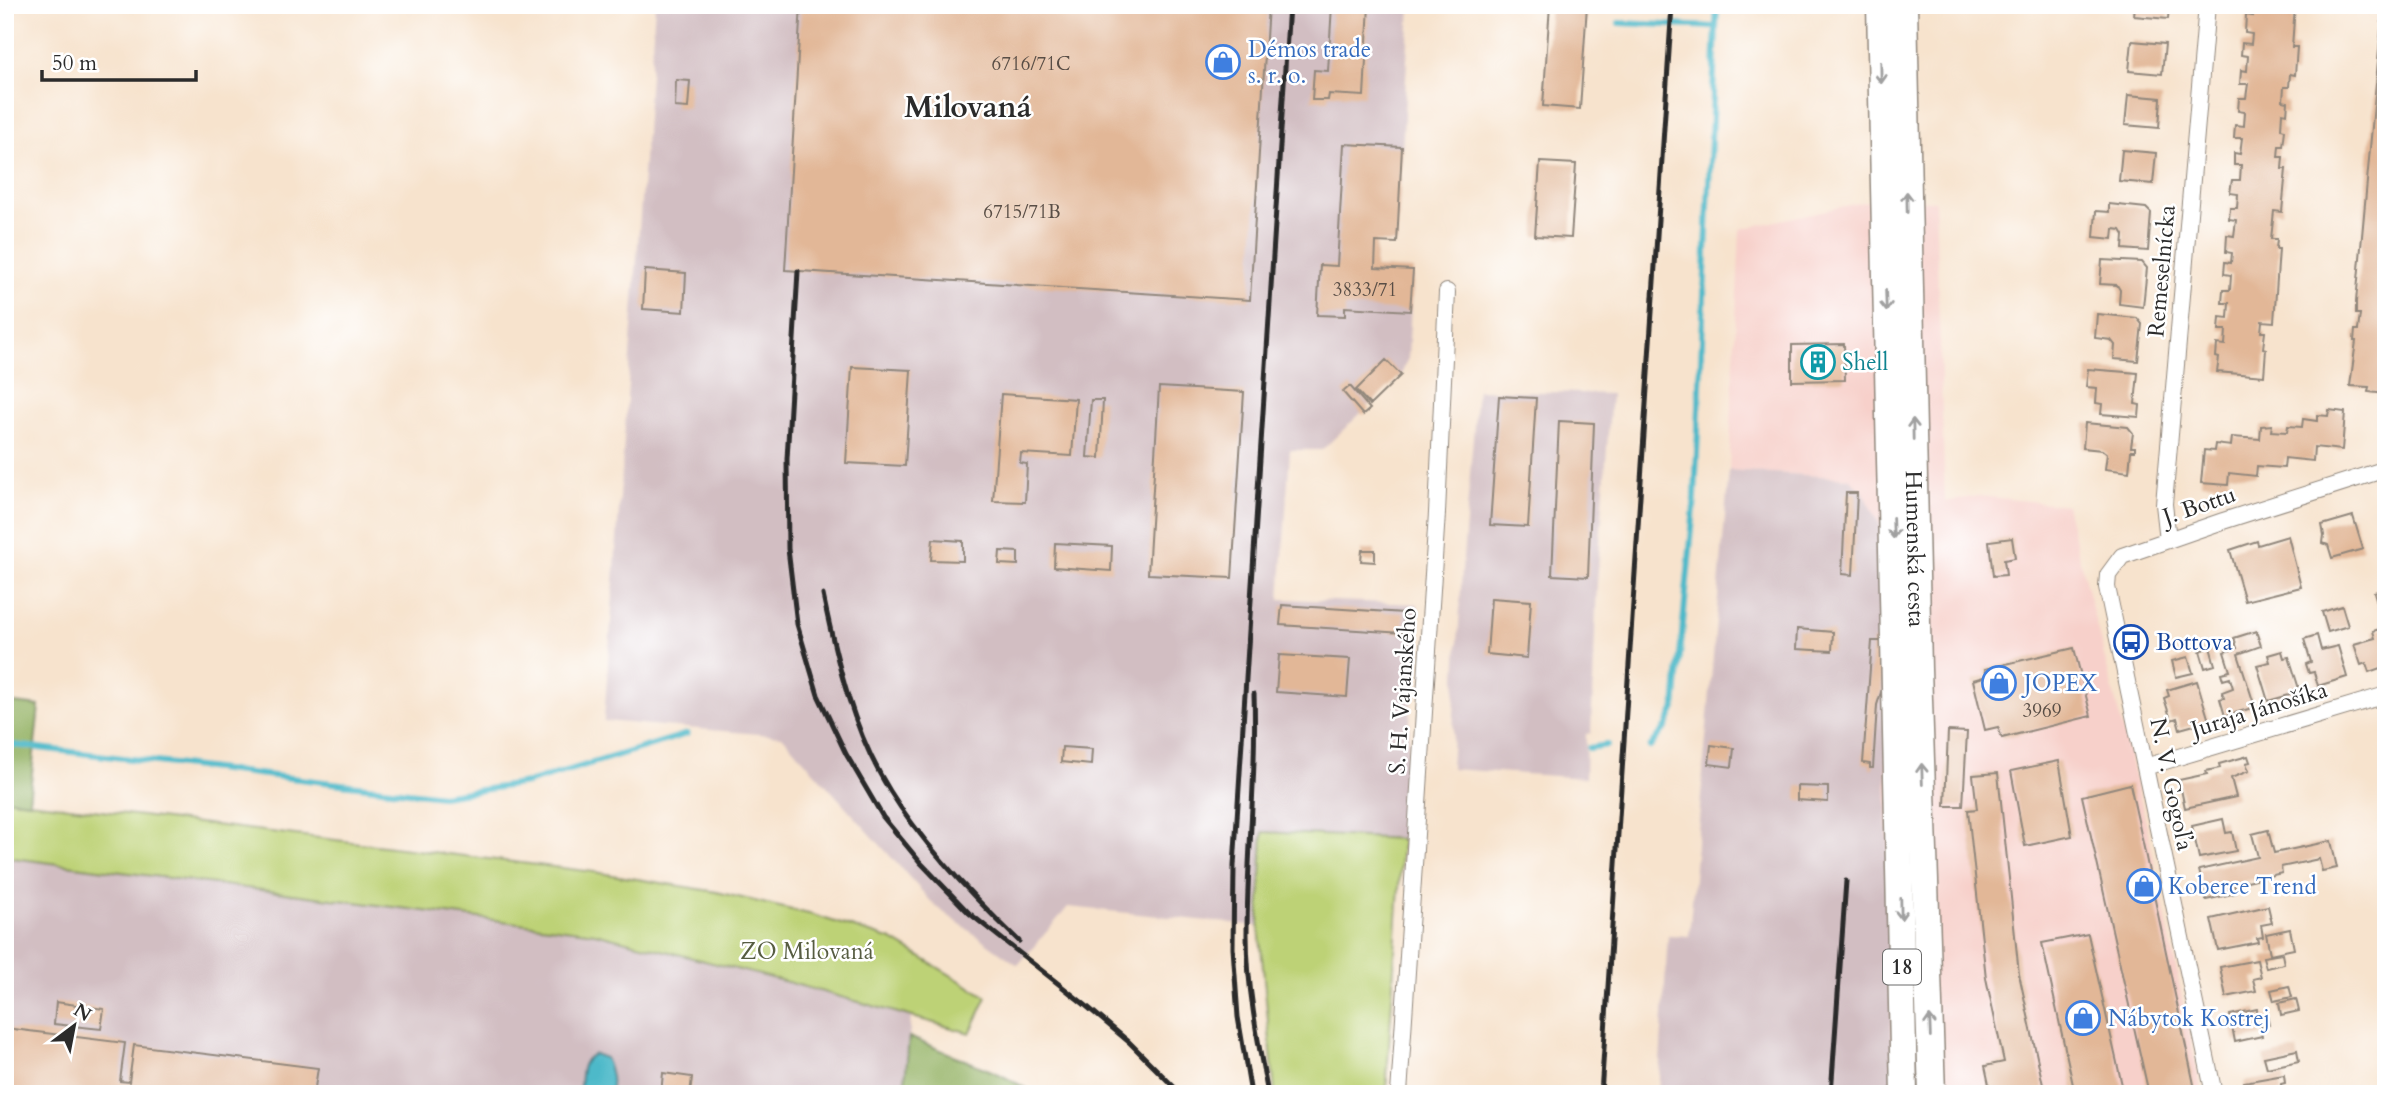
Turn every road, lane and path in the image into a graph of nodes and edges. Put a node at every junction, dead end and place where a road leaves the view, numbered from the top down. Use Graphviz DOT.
graph roads {
  1 [pos="1880,5"];
  2 [pos="1904,5"];
  3 [pos="2207,5"];
  4 [pos="1447,292"];
  5 [pos="2386,468"];
  6 [pos="2168,540"];
  7 [pos="2120,649"];
  8 [pos="2386,695"];
  9 [pos="2145,767"];
  10 [pos="1399,1094"];
  11 [pos="1904,1094"];
  12 [pos="1932,1094"];
  13 [pos="2214,1094"];
  1 -- 11 [label="main road, Humenská cesta / 18, one-way"];
  12 -- 2 [label="main road, Humenská cesta / 18, one-way"];
  3 -- 6 [label="street, Remeselnícka"];
  4 -- 10 [label="street, S. H. Vajanského"];
  5 -- 6 [label="street, J. Bottu"];
  6 -- 7 [label="street, J. Bottu"];
  7 -- 9 [label="street, N. V. Gogoľa"];
  8 -- 9 [label="street, Juraja Jánošíka"];
  9 -- 13 [label="street, N. V. Gogoľa"];
}
